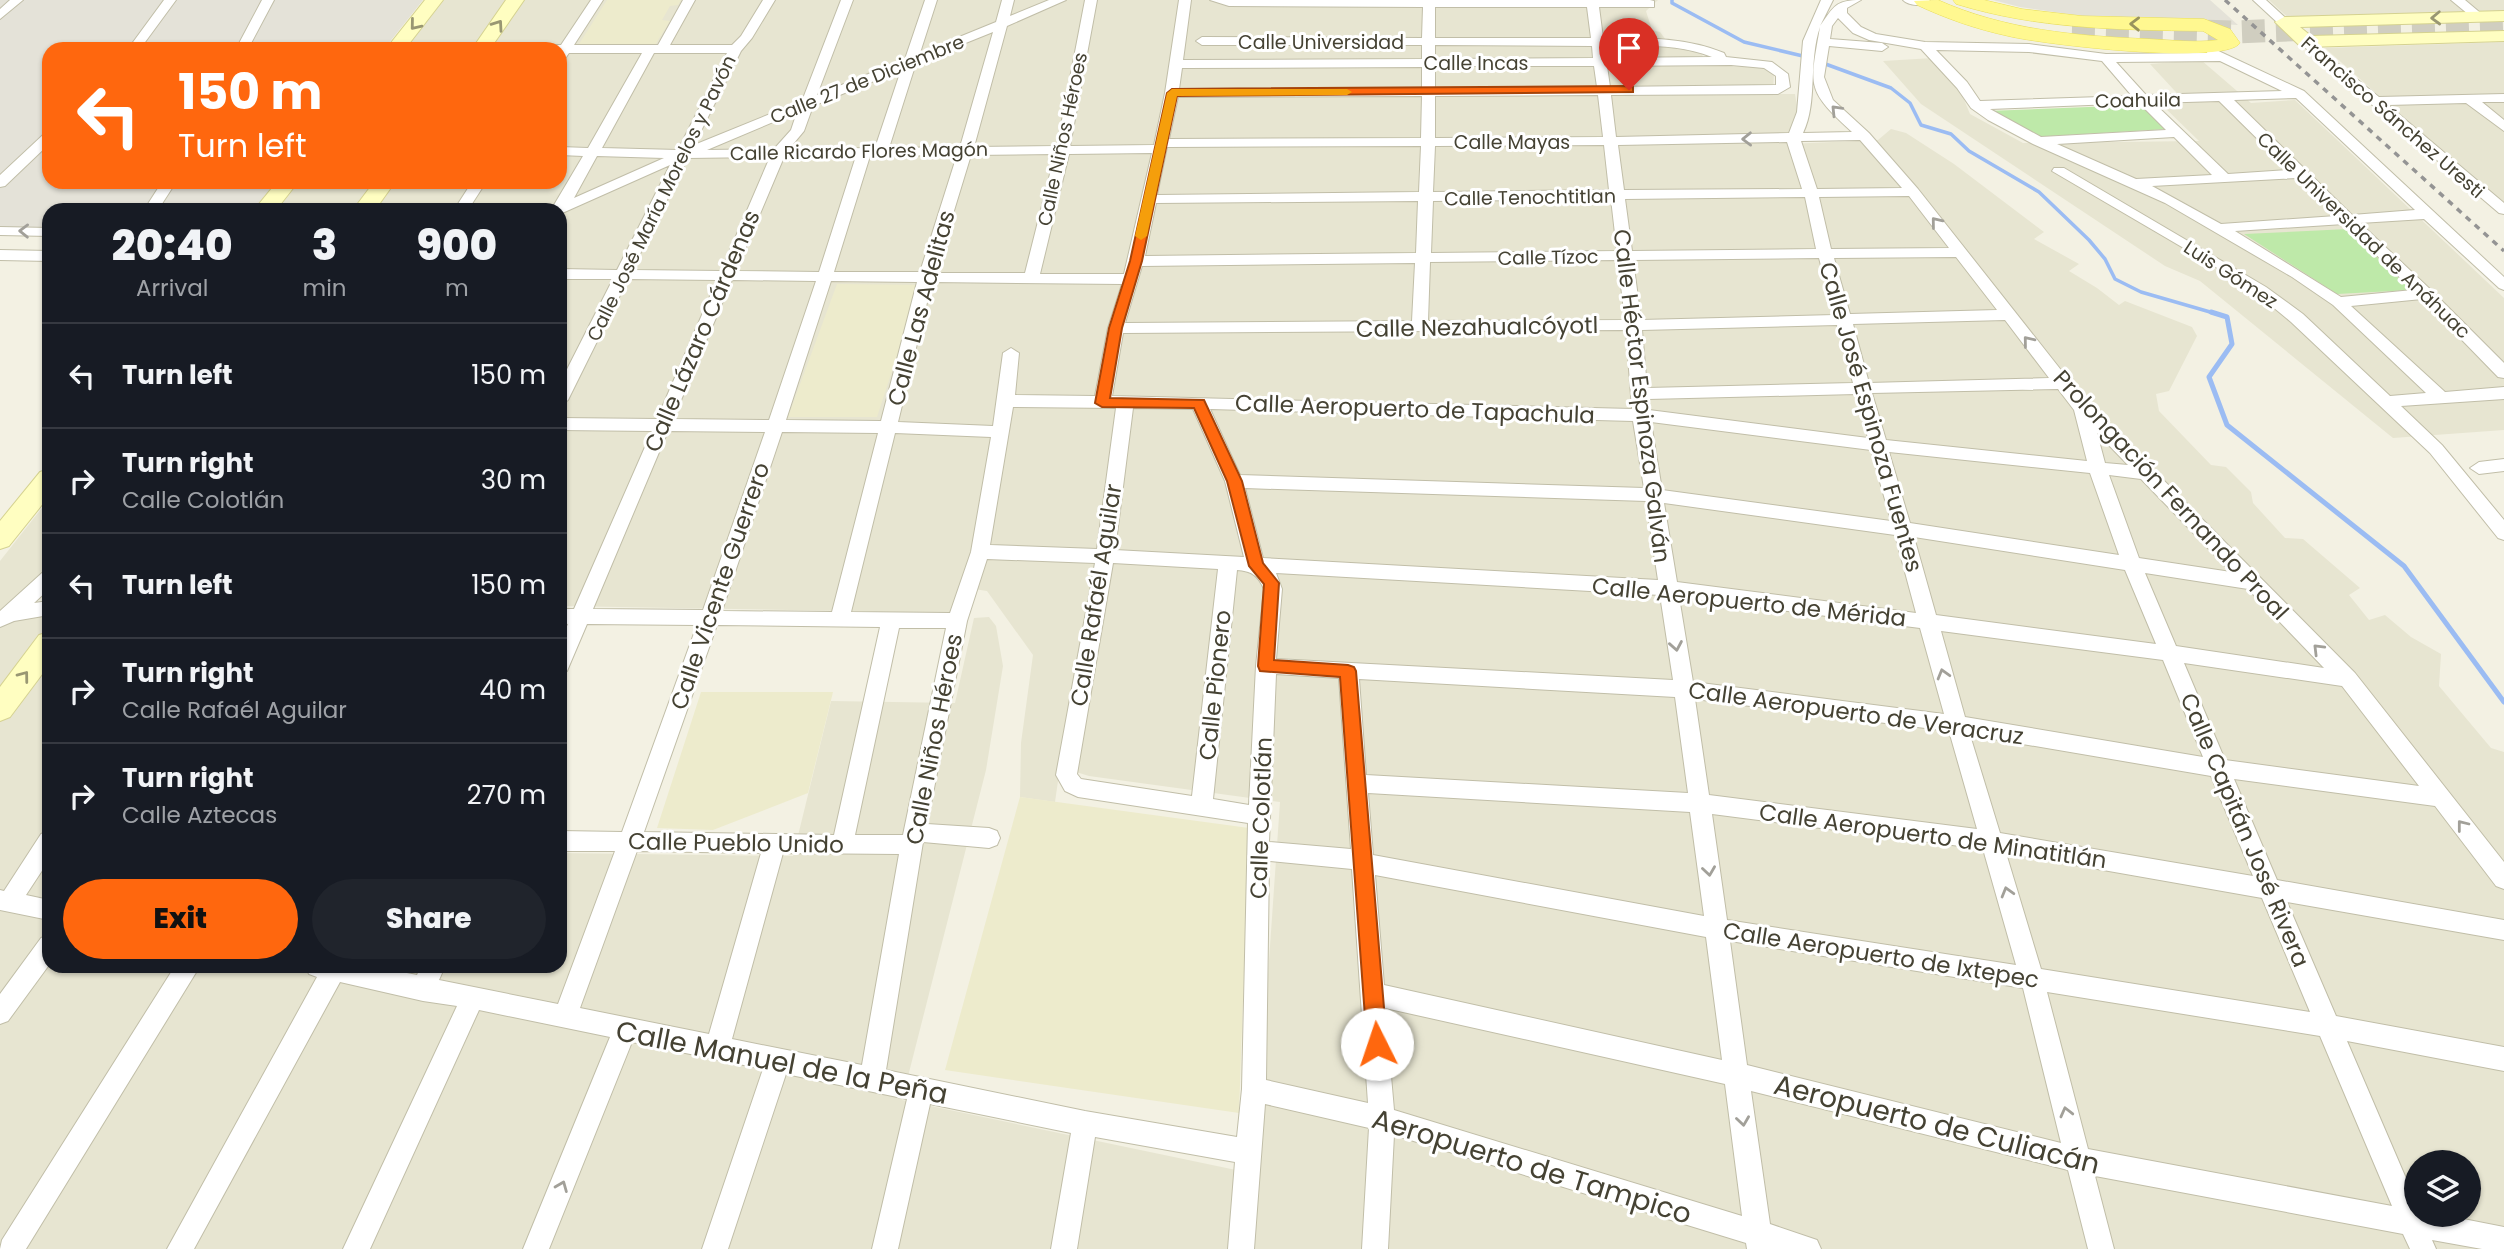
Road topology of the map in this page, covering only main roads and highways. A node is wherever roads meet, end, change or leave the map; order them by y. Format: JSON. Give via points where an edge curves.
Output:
{"nodes":[{"id":1,"x":1924,"y":0,"type":"edge"},
{"id":2,"x":1963,"y":0,"type":"edge"},
{"id":3,"x":2075,"y":32,"type":"tunnel mouth"}],
"edges":[{"from":1,"to":2,"type":"main road","one_way":true,"via":[[1961,18],[2048,38],[2203,47],[2230,43],[2227,36],[2204,25],[2071,22]]},
{"from":1,"to":3,"type":"main road","via":[[2002,24]]}]}
